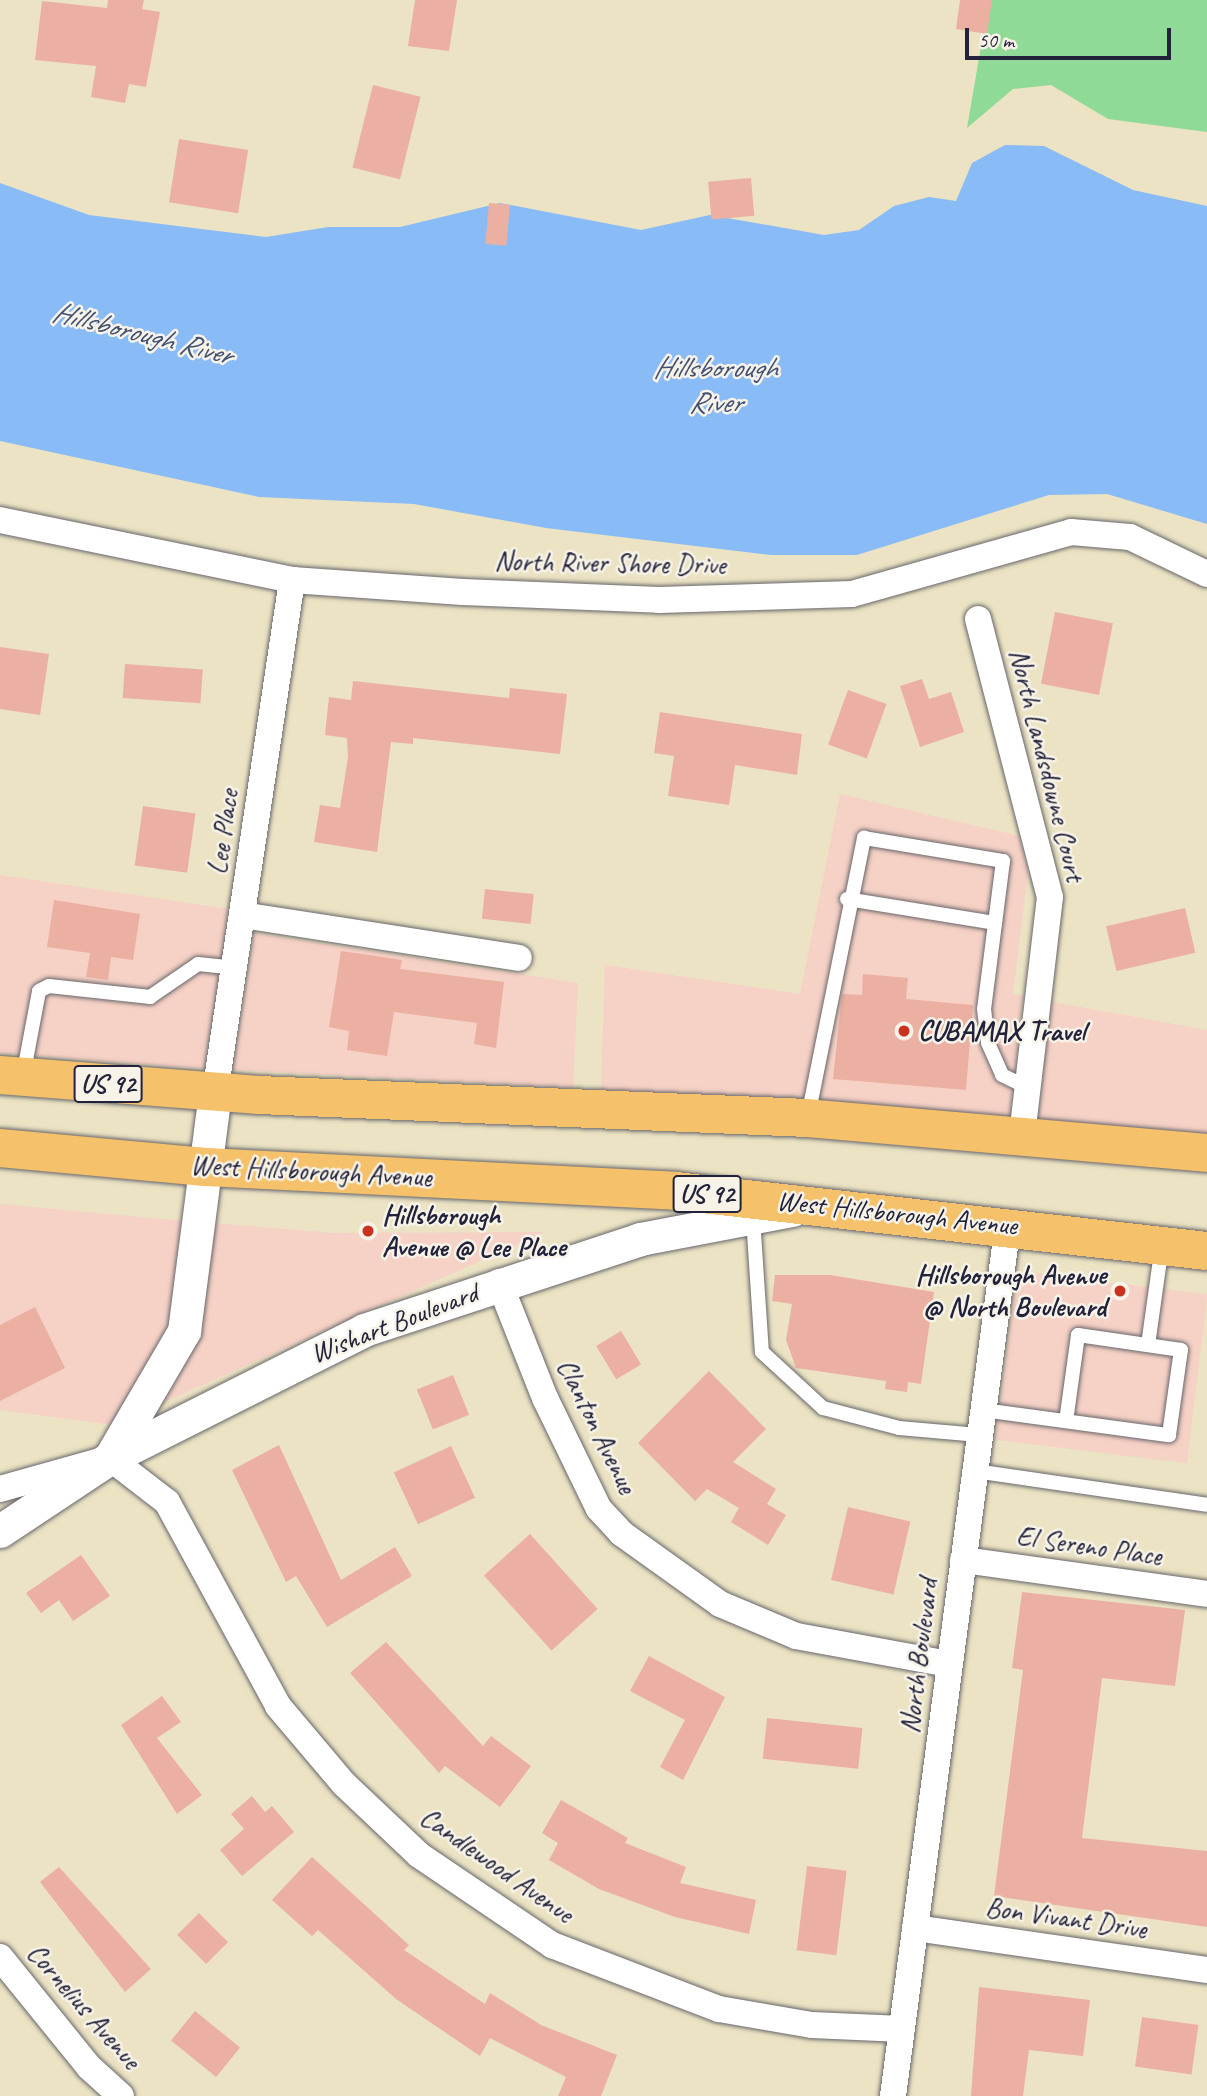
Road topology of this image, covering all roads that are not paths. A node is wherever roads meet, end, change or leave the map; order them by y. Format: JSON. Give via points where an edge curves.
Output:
{"nodes":[{"id":1,"x":0,"y":520,"type":"edge"},
{"id":2,"x":1207,"y":574,"type":"edge"},
{"id":3,"x":292,"y":580,"type":"junction"},
{"id":4,"x":978,"y":619,"type":"dead end"},
{"id":5,"x":847,"y":899,"type":"junction"},
{"id":6,"x":242,"y":915,"type":"junction"},
{"id":7,"x":995,"y":923,"type":"junction"},
{"id":8,"x":519,"y":958,"type":"dead end"},
{"id":9,"x":234,"y":968,"type":"junction"},
{"id":10,"x":11,"y":1076,"type":"edge"},
{"id":11,"x":1027,"y":1087,"type":"junction"},
{"id":12,"x":215,"y":1093,"type":"junction"},
{"id":13,"x":807,"y":1118,"type":"junction"},
{"id":14,"x":1022,"y":1135,"type":"junction"},
{"id":15,"x":0,"y":1148,"type":"edge"},
{"id":16,"x":1207,"y":1153,"type":"edge"},
{"id":17,"x":205,"y":1167,"type":"junction"},
{"id":18,"x":824,"y":1204,"type":"junction"},
{"id":19,"x":753,"y":1218,"type":"junction"},
{"id":20,"x":1008,"y":1224,"type":"junction"},
{"id":21,"x":1162,"y":1245,"type":"junction"},
{"id":22,"x":1207,"y":1251,"type":"edge"},
{"id":23,"x":499,"y":1282,"type":"junction"},
{"id":24,"x":1148,"y":1345,"type":"junction"},
{"id":25,"x":1066,"y":1421,"type":"junction"},
{"id":26,"x":981,"y":1422,"type":"junction"},
{"id":27,"x":110,"y":1458,"type":"junction"},
{"id":28,"x":975,"y":1471,"type":"junction"},
{"id":29,"x":0,"y":1489,"type":"edge"},
{"id":30,"x":1207,"y":1505,"type":"edge"},
{"id":31,"x":0,"y":1531,"type":"edge"},
{"id":32,"x":963,"y":1560,"type":"junction"},
{"id":33,"x":1207,"y":1594,"type":"edge"},
{"id":34,"x":949,"y":1664,"type":"junction"},
{"id":35,"x":915,"y":1928,"type":"junction"},
{"id":36,"x":0,"y":1956,"type":"edge"},
{"id":37,"x":1207,"y":1970,"type":"edge"},
{"id":38,"x":902,"y":2029,"type":"junction"},
{"id":39,"x":121,"y":2096,"type":"edge"},
{"id":40,"x":893,"y":2096,"type":"edge"}],
"edges":[{"from":1,"to":3,"type":"street","name":"North River Shore Drive"},
{"from":2,"to":3,"type":"street","name":"North River Shore Drive","via":[[1130,537],[1071,532],[852,594],[659,600]]},
{"from":3,"to":6,"type":"street","name":"Lee Place"},
{"from":4,"to":11,"type":"street","name":"North Landsdowne Court","via":[[1050,897]]},
{"from":5,"to":7,"type":"lane"},
{"from":5,"to":7,"type":"lane","via":[[864,838],[1003,861]]},
{"from":5,"to":13,"type":"lane"},
{"from":6,"to":8,"type":"street"},
{"from":6,"to":9,"type":"street","name":"Lee Place"},
{"from":7,"to":11,"type":"lane","via":[[984,1009],[988,1043],[1002,1075]]},
{"from":9,"to":10,"type":"lane","via":[[198,964],[150,997],[49,986],[39,991]]},
{"from":9,"to":12,"type":"street","name":"Lee Place"},
{"from":10,"to":12,"type":"main road","number":"US 92"},
{"from":11,"to":14,"type":"street","name":"North Landsdowne Court"},
{"from":12,"to":13,"type":"main road","number":"US 92"},
{"from":12,"to":17,"type":"street"},
{"from":13,"to":14,"type":"main road","number":"US 92"},
{"from":14,"to":16,"type":"main road","number":"US 92"},
{"from":15,"to":17,"type":"main road","name":"West Hillsborough Avenue","number":"US 92"},
{"from":17,"to":18,"type":"main road","name":"West Hillsborough Avenue","number":"US 92"},
{"from":17,"to":27,"type":"street","via":[[184,1331]]},
{"from":18,"to":19,"type":"street","name":"Wishart Boulevard"},
{"from":18,"to":20,"type":"main road","name":"West Hillsborough Avenue","number":"US 92"},
{"from":19,"to":23,"type":"street","name":"Wishart Boulevard","via":[[640,1239]]},
{"from":19,"to":26,"type":"lane","via":[[762,1352],[823,1408],[899,1428]]},
{"from":20,"to":21,"type":"main road","name":"West Hillsborough Avenue","number":"US 92"},
{"from":20,"to":26,"type":"street","name":"North Boulevard"},
{"from":21,"to":22,"type":"main road","name":"West Hillsborough Avenue","number":"US 92"},
{"from":21,"to":24,"type":"lane"},
{"from":23,"to":27,"type":"street","name":"Wishart Boulevard","via":[[364,1330]]},
{"from":23,"to":34,"type":"street","name":"Clanton Avenue","via":[[551,1410],[599,1509],[621,1533],[720,1604],[796,1636]]},
{"from":24,"to":25,"type":"lane","via":[[1078,1335]]},
{"from":24,"to":25,"type":"lane","via":[[1181,1350],[1170,1435]]},
{"from":25,"to":26,"type":"lane"},
{"from":26,"to":28,"type":"street","name":"North Boulevard"},
{"from":27,"to":29,"type":"street"},
{"from":27,"to":31,"type":"street","name":"Wishart Boulevard"},
{"from":27,"to":38,"type":"street","name":"Candlewood Avenue","via":[[167,1503],[278,1706],[344,1784],[419,1855],[552,1945],[635,1980],[719,2009],[812,2025]]},
{"from":28,"to":30,"type":"lane"},
{"from":28,"to":32,"type":"street","name":"North Boulevard"},
{"from":32,"to":33,"type":"street","name":"El Sereno Place"},
{"from":32,"to":34,"type":"street","name":"North Boulevard"},
{"from":34,"to":35,"type":"street","name":"North Boulevard"},
{"from":35,"to":37,"type":"street","name":"Bon Vivant Drive"},
{"from":35,"to":38,"type":"street","name":"North Boulevard"},
{"from":36,"to":39,"type":"street","name":"Cornelius Avenue","via":[[89,2067]]},
{"from":38,"to":40,"type":"street","name":"North Boulevard"}]}
